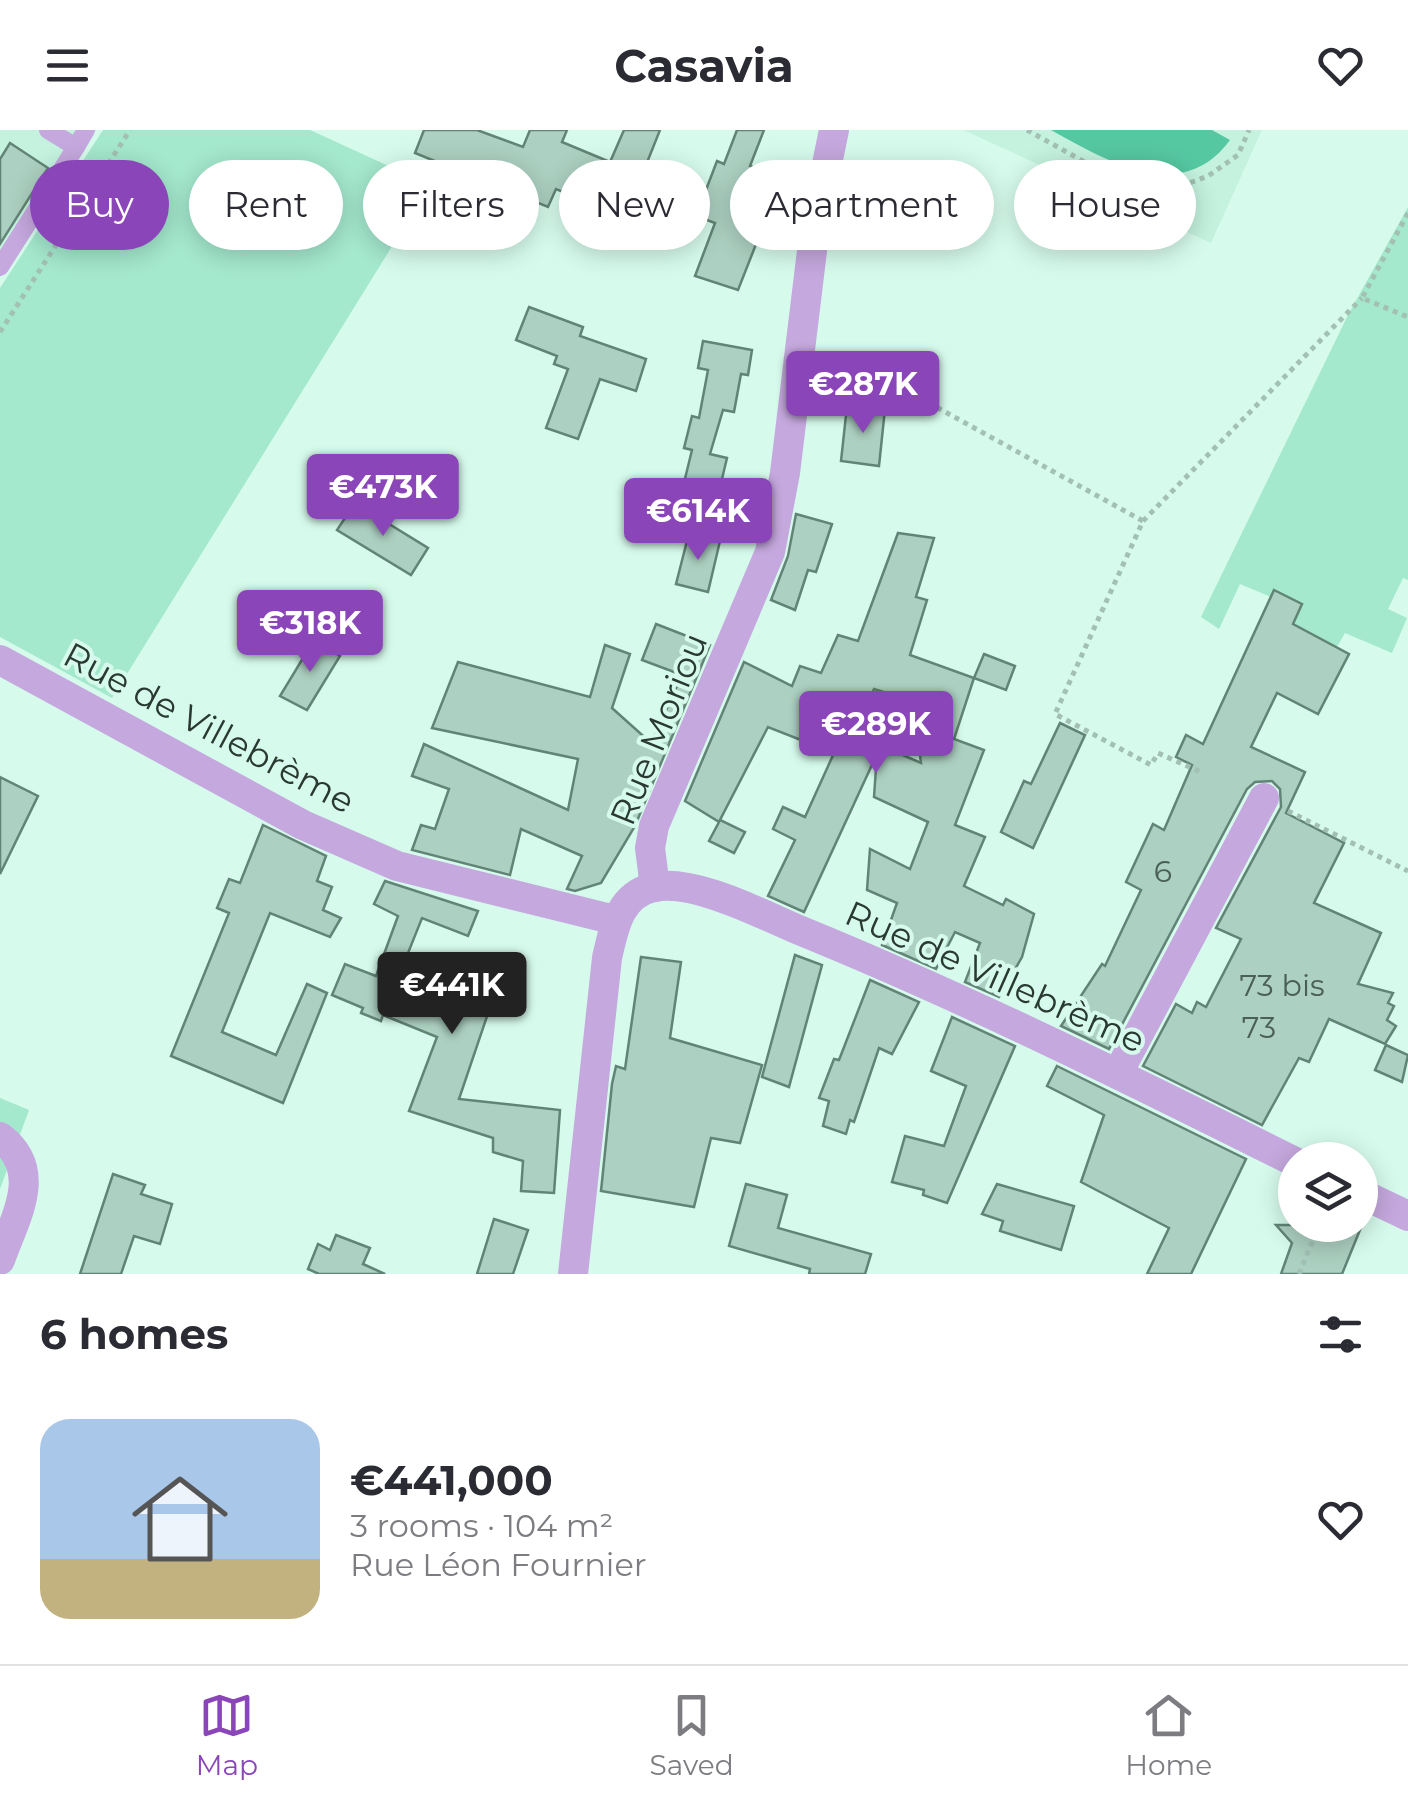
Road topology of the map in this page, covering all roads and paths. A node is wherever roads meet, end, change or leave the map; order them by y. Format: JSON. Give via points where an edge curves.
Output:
{"nodes":[{"id":1,"x":48,"y":130,"type":"edge"},
{"id":2,"x":86,"y":130,"type":"edge"},
{"id":3,"x":130,"y":130,"type":"edge"},
{"id":4,"x":834,"y":130,"type":"edge"},
{"id":5,"x":1027,"y":130,"type":"edge"},
{"id":6,"x":1249,"y":130,"type":"edge"},
{"id":7,"x":76,"y":147,"type":"junction"},
{"id":8,"x":1408,"y":213,"type":"edge"},
{"id":9,"x":0,"y":267,"type":"edge"},
{"id":10,"x":1362,"y":298,"type":"junction"},
{"id":11,"x":1408,"y":317,"type":"edge"},
{"id":12,"x":0,"y":332,"type":"edge"},
{"id":13,"x":798,"y":360,"type":"junction"},
{"id":14,"x":1142,"y":520,"type":"junction"},
{"id":15,"x":0,"y":660,"type":"edge"},
{"id":16,"x":1202,"y":774,"type":"dead end"},
{"id":17,"x":1264,"y":798,"type":"joint"},
{"id":18,"x":1408,"y":871,"type":"edge"},
{"id":19,"x":655,"y":887,"type":"junction"},
{"id":20,"x":616,"y":920,"type":"junction"},
{"id":21,"x":1118,"y":1072,"type":"junction"},
{"id":22,"x":0,"y":1137,"type":"edge"},
{"id":23,"x":1278,"y":1153,"type":"edge"},
{"id":24,"x":1378,"y":1202,"type":"edge"},
{"id":25,"x":1408,"y":1216,"type":"edge"},
{"id":26,"x":1313,"y":1242,"type":"edge"},
{"id":27,"x":0,"y":1260,"type":"edge"},
{"id":28,"x":573,"y":1274,"type":"edge"},
{"id":29,"x":1300,"y":1274,"type":"edge"}],
"edges":[{"from":1,"to":7,"type":"lane"},
{"from":2,"to":7,"type":"lane"},
{"from":3,"to":12,"type":"path"},
{"from":4,"to":13,"type":"street","name":"Rue Moriou"},
{"from":5,"to":6,"type":"path","via":[[1119,180],[1162,193],[1208,176],[1238,155]]},
{"from":7,"to":9,"type":"lane"},
{"from":8,"to":10,"type":"path"},
{"from":10,"to":11,"type":"path"},
{"from":10,"to":14,"type":"path"},
{"from":13,"to":14,"type":"path","via":[[900,387]]},
{"from":13,"to":19,"type":"street","name":"Rue Moriou","via":[[770,552],[654,826]]},
{"from":14,"to":16,"type":"path","via":[[1055,714],[1151,765],[1158,753]]},
{"from":15,"to":20,"type":"street","name":"Rue de Villebrème","via":[[302,824],[396,866]]},
{"from":17,"to":18,"type":"path"},
{"from":17,"to":21,"type":"street"},
{"from":19,"to":20,"type":"street","via":[[638,892]]},
{"from":19,"to":21,"type":"street","name":"Rue de Villebrème","via":[[722,898]]},
{"from":20,"to":28,"type":"street"},
{"from":21,"to":23,"type":"street","name":"Rue de Villebrème"},
{"from":22,"to":27,"type":"street","via":[[15,1148],[27,1183]]},
{"from":24,"to":25,"type":"street"},
{"from":26,"to":29,"type":"path"}]}
